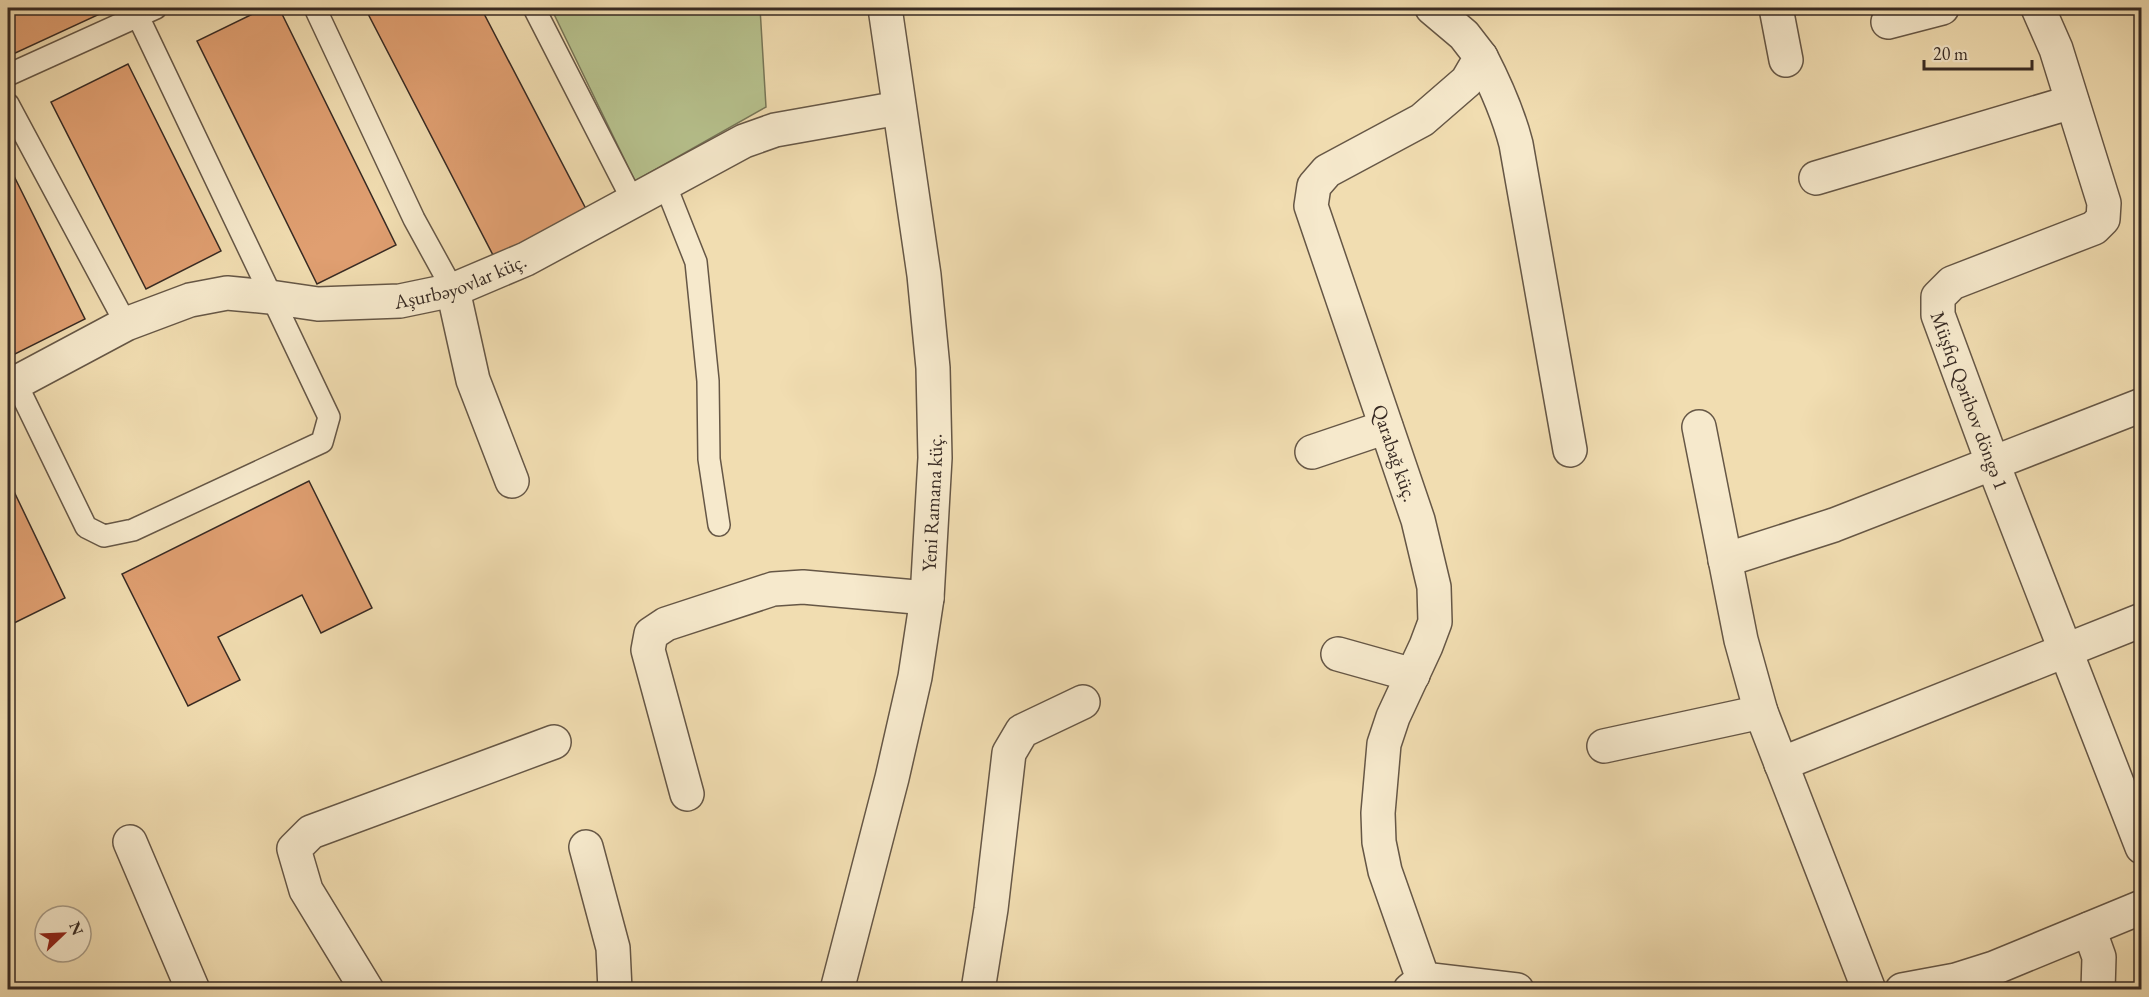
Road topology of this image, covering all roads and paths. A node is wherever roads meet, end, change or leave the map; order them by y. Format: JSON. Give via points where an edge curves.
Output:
{"nodes":[{"id":1,"x":315,"y":8,"type":"edge"},
{"id":2,"x":534,"y":8,"type":"edge"},
{"id":3,"x":885,"y":8,"type":"edge"},
{"id":4,"x":1776,"y":8,"type":"edge"},
{"id":5,"x":1942,"y":8,"type":"edge"},
{"id":6,"x":2038,"y":8,"type":"edge"},
{"id":7,"x":143,"y":11,"type":"edge"},
{"id":8,"x":1445,"y":11,"type":"edge"},
{"id":9,"x":1888,"y":22,"type":"dead end"},
{"id":10,"x":1481,"y":57,"type":"junction"},
{"id":11,"x":1786,"y":60,"type":"dead end"},
{"id":12,"x":8,"y":75,"type":"edge"},
{"id":13,"x":2072,"y":102,"type":"junction"},
{"id":14,"x":8,"y":104,"type":"edge"},
{"id":15,"x":899,"y":108,"type":"junction"},
{"id":16,"x":1816,"y":178,"type":"dead end"},
{"id":17,"x":665,"y":184,"type":"junction"},
{"id":18,"x":633,"y":201,"type":"junction"},
{"id":19,"x":453,"y":290,"type":"junction"},
{"id":20,"x":270,"y":297,"type":"junction"},
{"id":21,"x":126,"y":324,"type":"junction"},
{"id":22,"x":12,"y":385,"type":"edge"},
{"id":23,"x":2142,"y":405,"type":"edge"},
{"id":24,"x":1386,"y":427,"type":"junction"},
{"id":25,"x":1699,"y":428,"type":"dead end"},
{"id":26,"x":1570,"y":450,"type":"dead end"},
{"id":27,"x":1311,"y":452,"type":"dead end"},
{"id":28,"x":1993,"y":464,"type":"junction"},
{"id":29,"x":512,"y":481,"type":"dead end"},
{"id":30,"x":719,"y":525,"type":"dead end"},
{"id":31,"x":1725,"y":560,"type":"junction"},
{"id":32,"x":927,"y":598,"type":"junction"},
{"id":33,"x":2142,"y":620,"type":"edge"},
{"id":34,"x":2065,"y":651,"type":"junction"},
{"id":35,"x":1338,"y":654,"type":"dead end"},
{"id":36,"x":1413,"y":675,"type":"junction"},
{"id":37,"x":1083,"y":702,"type":"dead end"},
{"id":38,"x":1761,"y":712,"type":"junction"},
{"id":39,"x":554,"y":742,"type":"dead end"},
{"id":40,"x":1604,"y":747,"type":"dead end"},
{"id":41,"x":1780,"y":764,"type":"junction"},
{"id":42,"x":687,"y":794,"type":"dead end"},
{"id":43,"x":130,"y":842,"type":"dead end"},
{"id":44,"x":586,"y":847,"type":"dead end"},
{"id":45,"x":2142,"y":847,"type":"edge"},
{"id":46,"x":2142,"y":907,"type":"edge"},
{"id":47,"x":2089,"y":929,"type":"junction"},
{"id":48,"x":1416,"y":984,"type":"edge"},
{"id":49,"x":194,"y":990,"type":"edge"},
{"id":50,"x":367,"y":990,"type":"edge"},
{"id":51,"x":615,"y":990,"type":"edge"},
{"id":52,"x":837,"y":990,"type":"edge"},
{"id":53,"x":978,"y":990,"type":"edge"},
{"id":54,"x":1517,"y":990,"type":"edge"},
{"id":55,"x":1869,"y":990,"type":"edge"},
{"id":56,"x":1902,"y":990,"type":"edge"},
{"id":57,"x":2098,"y":990,"type":"edge"}],
"edges":[{"from":1,"to":19,"type":"lane","via":[[414,219]]},
{"from":2,"to":18,"type":"lane"},
{"from":3,"to":15,"type":"street","name":"Yeni Ramana küç."},
{"from":4,"to":11,"type":"street"},
{"from":5,"to":9,"type":"street"},
{"from":6,"to":13,"type":"street","name":"Müşfiq Qəribov döngə 1"},
{"from":7,"to":12,"type":"lane"},
{"from":7,"to":20,"type":"lane"},
{"from":8,"to":10,"type":"street"},
{"from":10,"to":24,"type":"street","name":"Qarabağ küç.","via":[[1467,81],[1422,120],[1328,171],[1314,186],[1311,206]]},
{"from":10,"to":26,"type":"street","via":[[1505,108],[1516,144]]},
{"from":13,"to":16,"type":"street"},
{"from":13,"to":28,"type":"street","name":"Müşfiq Qəribov döngə 1","via":[[2104,203],[2103,219],[2094,228],[1952,283],[1938,297],[1938,315]]},
{"from":14,"to":21,"type":"lane"},
{"from":15,"to":17,"type":"street","name":"Aşurbəyovlar küç.","via":[[775,130],[744,141]]},
{"from":15,"to":32,"type":"street","name":"Yeni Ramana küç.","via":[[924,275],[933,368],[935,458]]},
{"from":17,"to":18,"type":"street","name":"Aşurbəyovlar küç."},
{"from":17,"to":30,"type":"lane","via":[[696,262],[708,381],[709,459]]},
{"from":18,"to":19,"type":"street","name":"Aşurbəyovlar küç.","via":[[526,259]]},
{"from":19,"to":20,"type":"street","name":"Aşurbəyovlar küç.","via":[[400,301],[329,304]]},
{"from":19,"to":29,"type":"street","via":[[473,380]]},
{"from":20,"to":21,"type":"street","name":"Aşurbəyovlar küç.","via":[[227,293],[190,300]]},
{"from":20,"to":22,"type":"lane","via":[[329,417],[322,442],[133,530],[104,536],[86,527]]},
{"from":21,"to":22,"type":"street","name":"Aşurbəyovlar küç."},
{"from":23,"to":28,"type":"street"},
{"from":24,"to":27,"type":"street"},
{"from":24,"to":36,"type":"street","name":"Qarabağ küç.","via":[[1418,520],[1434,587],[1436,622]]},
{"from":25,"to":31,"type":"street"},
{"from":28,"to":31,"type":"street","via":[[1834,525]]},
{"from":28,"to":34,"type":"street","name":"Müşfiq Qəribov döngə 1"},
{"from":31,"to":38,"type":"street"},
{"from":32,"to":42,"type":"street","via":[[803,587],[773,589],[666,624],[651,634],[648,650]]},
{"from":32,"to":52,"type":"street","name":"Yeni Ramana küç.","via":[[915,677],[892,778]]},
{"from":33,"to":34,"type":"street"},
{"from":34,"to":41,"type":"street"},
{"from":34,"to":45,"type":"street","name":"Müşfiq Qəribov döngə 1"},
{"from":35,"to":36,"type":"street"},
{"from":36,"to":48,"type":"street","name":"Qarabağ küç.","via":[[1384,744],[1378,813],[1384,871]]},
{"from":37,"to":53,"type":"street","via":[[1023,731],[1009,753]]},
{"from":38,"to":40,"type":"street"},
{"from":38,"to":41,"type":"street"},
{"from":39,"to":50,"type":"street","via":[[311,832],[294,849],[306,890]]},
{"from":41,"to":55,"type":"street"},
{"from":43,"to":49,"type":"street"},
{"from":44,"to":51,"type":"street","via":[[613,948]]},
{"from":46,"to":47,"type":"street"},
{"from":47,"to":56,"type":"street","via":[[1994,968]]},
{"from":47,"to":57,"type":"street","via":[[2100,957]]},
{"from":48,"to":54,"type":"street"}]}
